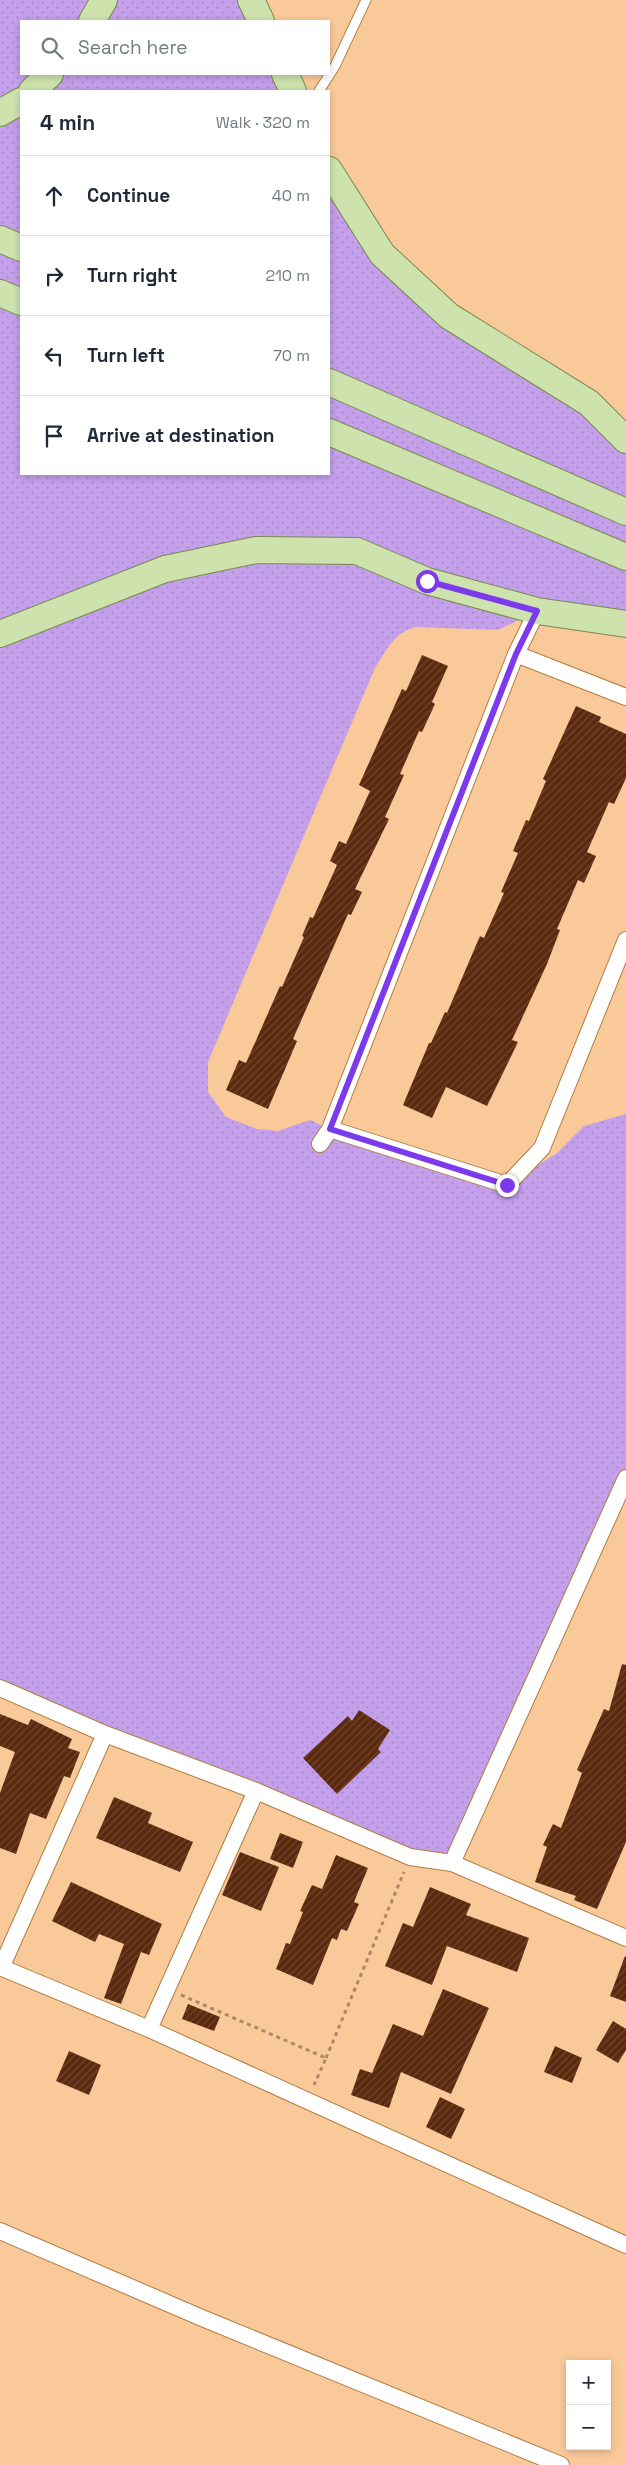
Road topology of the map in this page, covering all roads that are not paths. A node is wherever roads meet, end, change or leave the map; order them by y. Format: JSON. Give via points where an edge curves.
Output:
{"nodes":[{"id":1,"x":104,"y":0,"type":"edge"},
{"id":2,"x":251,"y":0,"type":"edge"},
{"id":3,"x":366,"y":0,"type":"edge"},
{"id":4,"x":93,"y":20,"type":"edge"},
{"id":5,"x":261,"y":20,"type":"edge"},
{"id":6,"x":330,"y":74,"type":"edge"},
{"id":7,"x":49,"y":75,"type":"edge"},
{"id":8,"x":285,"y":75,"type":"edge"},
{"id":9,"x":329,"y":75,"type":"edge"},
{"id":10,"x":33,"y":90,"type":"edge"},
{"id":11,"x":293,"y":90,"type":"edge"},
{"id":12,"x":320,"y":90,"type":"edge"},
{"id":13,"x":20,"y":102,"type":"edge"},
{"id":14,"x":0,"y":113,"type":"edge"},
{"id":15,"x":330,"y":172,"type":"edge"},
{"id":16,"x":0,"y":239,"type":"edge"},
{"id":17,"x":20,"y":248,"type":"edge"},
{"id":18,"x":0,"y":293,"type":"edge"},
{"id":19,"x":20,"y":302,"type":"edge"},
{"id":20,"x":330,"y":382,"type":"edge"},
{"id":21,"x":330,"y":432,"type":"edge"},
{"id":22,"x":626,"y":440,"type":"edge"},
{"id":23,"x":626,"y":512,"type":"edge"},
{"id":24,"x":626,"y":558,"type":"edge"},
{"id":25,"x":537,"y":611,"type":"junction"},
{"id":26,"x":626,"y":624,"type":"edge"},
{"id":27,"x":0,"y":634,"type":"edge"},
{"id":28,"x":516,"y":654,"type":"junction"},
{"id":29,"x":626,"y":697,"type":"edge"},
{"id":30,"x":626,"y":940,"type":"edge"},
{"id":31,"x":330,"y":1129,"type":"junction"},
{"id":32,"x":320,"y":1144,"type":"dead end"},
{"id":33,"x":626,"y":1478,"type":"edge"},
{"id":34,"x":0,"y":1688,"type":"edge"},
{"id":35,"x":105,"y":1734,"type":"junction"},
{"id":36,"x":256,"y":1791,"type":"junction"},
{"id":37,"x":452,"y":1862,"type":"junction"},
{"id":38,"x":626,"y":1938,"type":"edge"},
{"id":39,"x":0,"y":1968,"type":"edge"},
{"id":40,"x":149,"y":2029,"type":"junction"},
{"id":41,"x":0,"y":2231,"type":"edge"},
{"id":42,"x":626,"y":2245,"type":"edge"},
{"id":43,"x":561,"y":2465,"type":"edge"}],
"edges":[{"from":1,"to":4,"type":"main road"},
{"from":2,"to":5,"type":"main road"},
{"from":3,"to":6,"type":"lane"},
{"from":7,"to":10,"type":"main road"},
{"from":8,"to":11,"type":"main road"},
{"from":9,"to":12,"type":"lane"},
{"from":13,"to":14,"type":"main road"},
{"from":15,"to":22,"type":"main road","via":[[382,254],[449,316],[589,403]]},
{"from":16,"to":17,"type":"main road"},
{"from":18,"to":19,"type":"main road"},
{"from":20,"to":23,"type":"main road"},
{"from":21,"to":24,"type":"main road"},
{"from":25,"to":26,"type":"main road"},
{"from":25,"to":27,"type":"main road","via":[[427,581],[357,551],[256,550],[165,569]]},
{"from":25,"to":28,"type":"street"},
{"from":28,"to":29,"type":"street"},
{"from":28,"to":31,"type":"street"},
{"from":30,"to":31,"type":"street","via":[[542,1148],[507,1185]]},
{"from":31,"to":32,"type":"street"},
{"from":33,"to":37,"type":"street"},
{"from":34,"to":35,"type":"street"},
{"from":35,"to":36,"type":"street"},
{"from":35,"to":39,"type":"street"},
{"from":36,"to":37,"type":"street","via":[[410,1857]]},
{"from":36,"to":40,"type":"street"},
{"from":37,"to":38,"type":"street"},
{"from":39,"to":40,"type":"street"},
{"from":40,"to":42,"type":"street"},
{"from":41,"to":43,"type":"street","via":[[202,2318]]}]}
